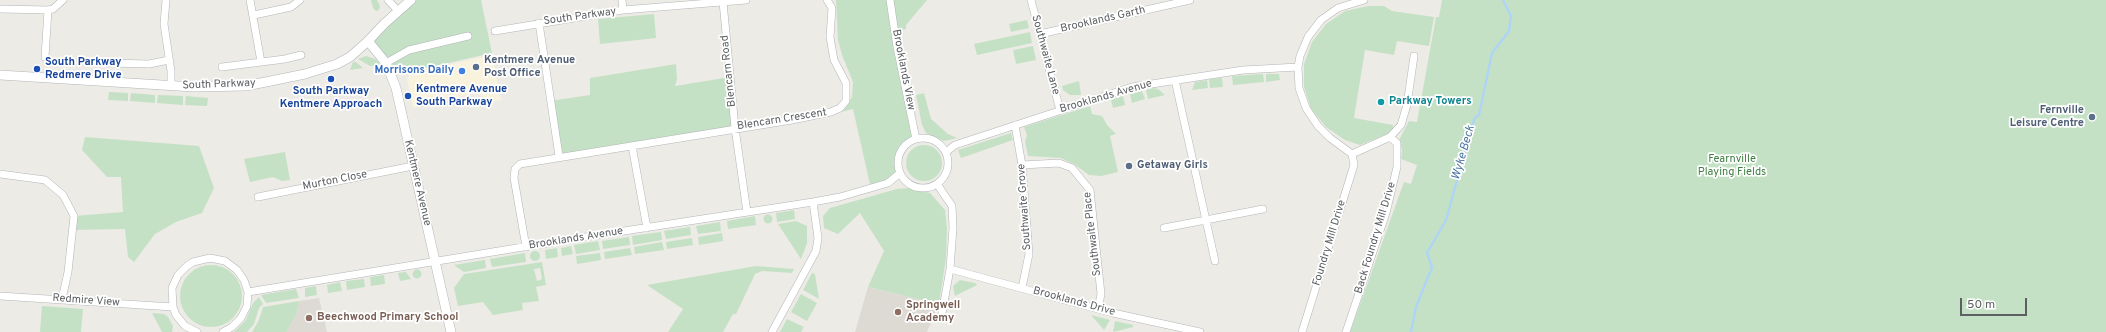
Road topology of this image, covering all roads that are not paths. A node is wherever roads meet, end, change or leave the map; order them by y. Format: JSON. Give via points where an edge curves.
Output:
{"nodes":[{"id":1,"x":63,"y":0,"type":"edge"},
{"id":2,"x":166,"y":0,"type":"edge"},
{"id":3,"x":250,"y":0,"type":"edge"},
{"id":4,"x":300,"y":0,"type":"edge"},
{"id":5,"x":388,"y":0,"type":"edge"},
{"id":6,"x":411,"y":0,"type":"edge"},
{"id":7,"x":622,"y":0,"type":"edge"},
{"id":8,"x":746,"y":0,"type":"edge"},
{"id":9,"x":827,"y":0,"type":"edge"},
{"id":10,"x":890,"y":0,"type":"edge"},
{"id":11,"x":1030,"y":0,"type":"edge"},
{"id":12,"x":1190,"y":0,"type":"edge"},
{"id":13,"x":1364,"y":0,"type":"edge"},
{"id":14,"x":723,"y":2,"type":"junction"},
{"id":15,"x":0,"y":8,"type":"edge"},
{"id":16,"x":48,"y":10,"type":"junction"},
{"id":17,"x":623,"y":10,"type":"junction"},
{"id":18,"x":398,"y":11,"type":"junction"},
{"id":19,"x":254,"y":16,"type":"junction"},
{"id":20,"x":539,"y":23,"type":"junction"},
{"id":21,"x":495,"y":31,"type":"dead end"},
{"id":22,"x":1040,"y":34,"type":"junction"},
{"id":23,"x":468,"y":36,"type":"dead end"},
{"id":24,"x":368,"y":41,"type":"junction"},
{"id":25,"x":301,"y":55,"type":"dead end"},
{"id":26,"x":1414,"y":56,"type":"dead end"},
{"id":27,"x":45,"y":58,"type":"dead end"},
{"id":28,"x":169,"y":60,"type":"junction"},
{"id":29,"x":261,"y":62,"type":"junction"},
{"id":30,"x":108,"y":63,"type":"dead end"},
{"id":31,"x":386,"y":63,"type":"junction"},
{"id":32,"x":222,"y":67,"type":"dead end"},
{"id":33,"x":1298,"y":67,"type":"junction"},
{"id":34,"x":0,"y":74,"type":"edge"},
{"id":35,"x":1174,"y":80,"type":"junction"},
{"id":36,"x":171,"y":86,"type":"junction"},
{"id":37,"x":1060,"y":110,"type":"junction"},
{"id":38,"x":1014,"y":125,"type":"junction"},
{"id":39,"x":735,"y":128,"type":"junction"},
{"id":40,"x":1390,"y":137,"type":"junction"},
{"id":41,"x":916,"y":139,"type":"junction"},
{"id":42,"x":632,"y":146,"type":"junction"},
{"id":43,"x":946,"y":152,"type":"junction"},
{"id":44,"x":1352,"y":154,"type":"junction"},
{"id":45,"x":558,"y":156,"type":"junction"},
{"id":46,"x":1022,"y":165,"type":"junction"},
{"id":47,"x":413,"y":166,"type":"junction"},
{"id":48,"x":900,"y":173,"type":"junction"},
{"id":49,"x":0,"y":174,"type":"edge"},
{"id":50,"x":937,"y":184,"type":"junction"},
{"id":51,"x":258,"y":197,"type":"dead end"},
{"id":52,"x":813,"y":202,"type":"junction"},
{"id":53,"x":1263,"y":208,"type":"dead end"},
{"id":54,"x":747,"y":212,"type":"junction"},
{"id":55,"x":1206,"y":219,"type":"junction"},
{"id":56,"x":647,"y":228,"type":"junction"},
{"id":57,"x":1164,"y":228,"type":"dead end"},
{"id":58,"x":526,"y":247,"type":"junction"},
{"id":59,"x":435,"y":262,"type":"junction"},
{"id":60,"x":1215,"y":262,"type":"dead end"},
{"id":61,"x":950,"y":269,"type":"junction"},
{"id":62,"x":1022,"y":288,"type":"junction"},
{"id":63,"x":248,"y":292,"type":"junction"},
{"id":64,"x":0,"y":296,"type":"edge"},
{"id":65,"x":62,"y":299,"type":"junction"},
{"id":66,"x":173,"y":307,"type":"junction"},
{"id":67,"x":1098,"y":309,"type":"junction"},
{"id":68,"x":941,"y":319,"type":"dead end"},
{"id":69,"x":184,"y":326,"type":"junction"},
{"id":70,"x":180,"y":332,"type":"edge"},
{"id":71,"x":197,"y":332,"type":"edge"},
{"id":72,"x":223,"y":332,"type":"edge"},
{"id":73,"x":451,"y":332,"type":"edge"},
{"id":74,"x":772,"y":332,"type":"edge"},
{"id":75,"x":1200,"y":332,"type":"edge"},
{"id":76,"x":1302,"y":332,"type":"edge"},
{"id":77,"x":1346,"y":332,"type":"edge"}],
"edges":[{"from":1,"to":16,"type":"street"},
{"from":2,"to":28,"type":"street","via":[[164,24]]},
{"from":3,"to":19,"type":"street"},
{"from":4,"to":19,"type":"street","via":[[290,7]]},
{"from":5,"to":18,"type":"street"},
{"from":6,"to":18,"type":"street","name":"South Parkway"},
{"from":7,"to":17,"type":"street"},
{"from":8,"to":14,"type":"street","name":"South Parkway"},
{"from":9,"to":39,"type":"street","name":"Blencarn Crescent","via":[[832,8],[830,37],[834,60],[846,83],[846,101],[840,108],[831,112]]},
{"from":10,"to":41,"type":"street","name":"Brooklands View"},
{"from":11,"to":22,"type":"street","name":"Southwaite Lane"},
{"from":12,"to":22,"type":"street","name":"Brooklands Garth"},
{"from":13,"to":33,"type":"street","via":[[1338,8],[1321,20],[1308,36]]},
{"from":14,"to":17,"type":"street","name":"South Parkway"},
{"from":14,"to":39,"type":"street","name":"Blencarn Road"},
{"from":15,"to":16,"type":"street"},
{"from":16,"to":27,"type":"street"},
{"from":17,"to":20,"type":"street","name":"South Parkway"},
{"from":18,"to":24,"type":"street","name":"South Parkway"},
{"from":19,"to":29,"type":"street"},
{"from":20,"to":21,"type":"street","name":"South Parkway"},
{"from":20,"to":45,"type":"street"},
{"from":22,"to":37,"type":"street","name":"Southwaite Lane"},
{"from":23,"to":31,"type":"street","via":[[408,50]]},
{"from":24,"to":31,"type":"street","name":"Kentmere Avenue"},
{"from":24,"to":36,"type":"street","name":"South Parkway","via":[[350,57],[305,74],[246,86]]},
{"from":25,"to":29,"type":"street"},
{"from":26,"to":40,"type":"street","via":[[1407,105],[1401,125]]},
{"from":28,"to":30,"type":"street","via":[[149,64]]},
{"from":28,"to":36,"type":"street"},
{"from":29,"to":32,"type":"street"},
{"from":31,"to":47,"type":"street","name":"Kentmere Avenue","via":[[396,88]]},
{"from":33,"to":35,"type":"street","name":"Brooklands Avenue","via":[[1243,70]]},
{"from":33,"to":44,"type":"street","via":[[1299,88],[1306,108],[1330,138]]},
{"from":34,"to":36,"type":"street","name":"South Parkway"},
{"from":35,"to":37,"type":"street","name":"Brooklands Avenue","via":[[1132,87]]},
{"from":35,"to":55,"type":"street"},
{"from":37,"to":38,"type":"street","name":"Brooklands Avenue"},
{"from":38,"to":43,"type":"street","name":"Brooklands Avenue","via":[[955,145]]},
{"from":38,"to":46,"type":"street","name":"Southwaite Grove"},
{"from":39,"to":42,"type":"street","name":"Blencarn Crescent"},
{"from":39,"to":54,"type":"street","name":"Blencarn Road"},
{"from":40,"to":44,"type":"street"},
{"from":40,"to":77,"type":"street","name":"Back Foundry Mill Drive","via":[[1397,143],[1397,167],[1386,213]]},
{"from":41,"to":43,"type":"street","via":[[930,139],[942,146]]},
{"from":41,"to":48,"type":"street","via":[[900,153]]},
{"from":42,"to":45,"type":"street","name":"Blencarn Crescent"},
{"from":42,"to":56,"type":"street"},
{"from":43,"to":50,"type":"street","via":[[948,166],[943,180]]},
{"from":44,"to":76,"type":"street","name":"Foundry Mill Drive","via":[[1354,165]]},
{"from":45,"to":58,"type":"street","name":"Blencarn Crescent","via":[[520,164],[515,169],[514,178]]},
{"from":46,"to":62,"type":"street","name":"Southwaite Grove","via":[[1029,254]]},
{"from":46,"to":67,"type":"street","name":"Southwaite Place","via":[[1059,164],[1072,168],[1090,190],[1101,294]]},
{"from":47,"to":51,"type":"street","name":"Murton Close"},
{"from":47,"to":59,"type":"street","name":"Kentmere Avenue"},
{"from":48,"to":50,"type":"street","via":[[916,188],[923,189]]},
{"from":48,"to":52,"type":"street","name":"Brooklands Avenue","via":[[888,183]]},
{"from":49,"to":65,"type":"street","via":[[45,180],[63,195],[74,216],[68,272]]},
{"from":50,"to":61,"type":"street","via":[[952,206],[953,239]]},
{"from":52,"to":54,"type":"street","name":"Brooklands Avenue"},
{"from":52,"to":74,"type":"street","via":[[818,238],[816,251]]},
{"from":53,"to":55,"type":"street"},
{"from":54,"to":56,"type":"street","name":"Brooklands Avenue"},
{"from":55,"to":57,"type":"street"},
{"from":55,"to":60,"type":"street"},
{"from":56,"to":58,"type":"street","name":"Brooklands Avenue"},
{"from":58,"to":59,"type":"street","name":"Brooklands Avenue"},
{"from":59,"to":63,"type":"street","name":"Brooklands Avenue"},
{"from":59,"to":73,"type":"street","name":"Kentmere Avenue"},
{"from":61,"to":62,"type":"street","name":"Brooklands Drive"},
{"from":61,"to":68,"type":"street"},
{"from":62,"to":67,"type":"street","name":"Brooklands Drive"},
{"from":63,"to":66,"type":"street","via":[[237,270],[225,262],[210,258],[193,262],[178,275],[172,288]]},
{"from":63,"to":72,"type":"street","via":[[247,306],[241,318]]},
{"from":64,"to":65,"type":"street","name":"Redmire View"},
{"from":65,"to":66,"type":"street","name":"Redmire View"},
{"from":66,"to":69,"type":"street"},
{"from":67,"to":75,"type":"street","name":"Brooklands Drive"},
{"from":69,"to":70,"type":"street"},
{"from":69,"to":71,"type":"street"}]}
